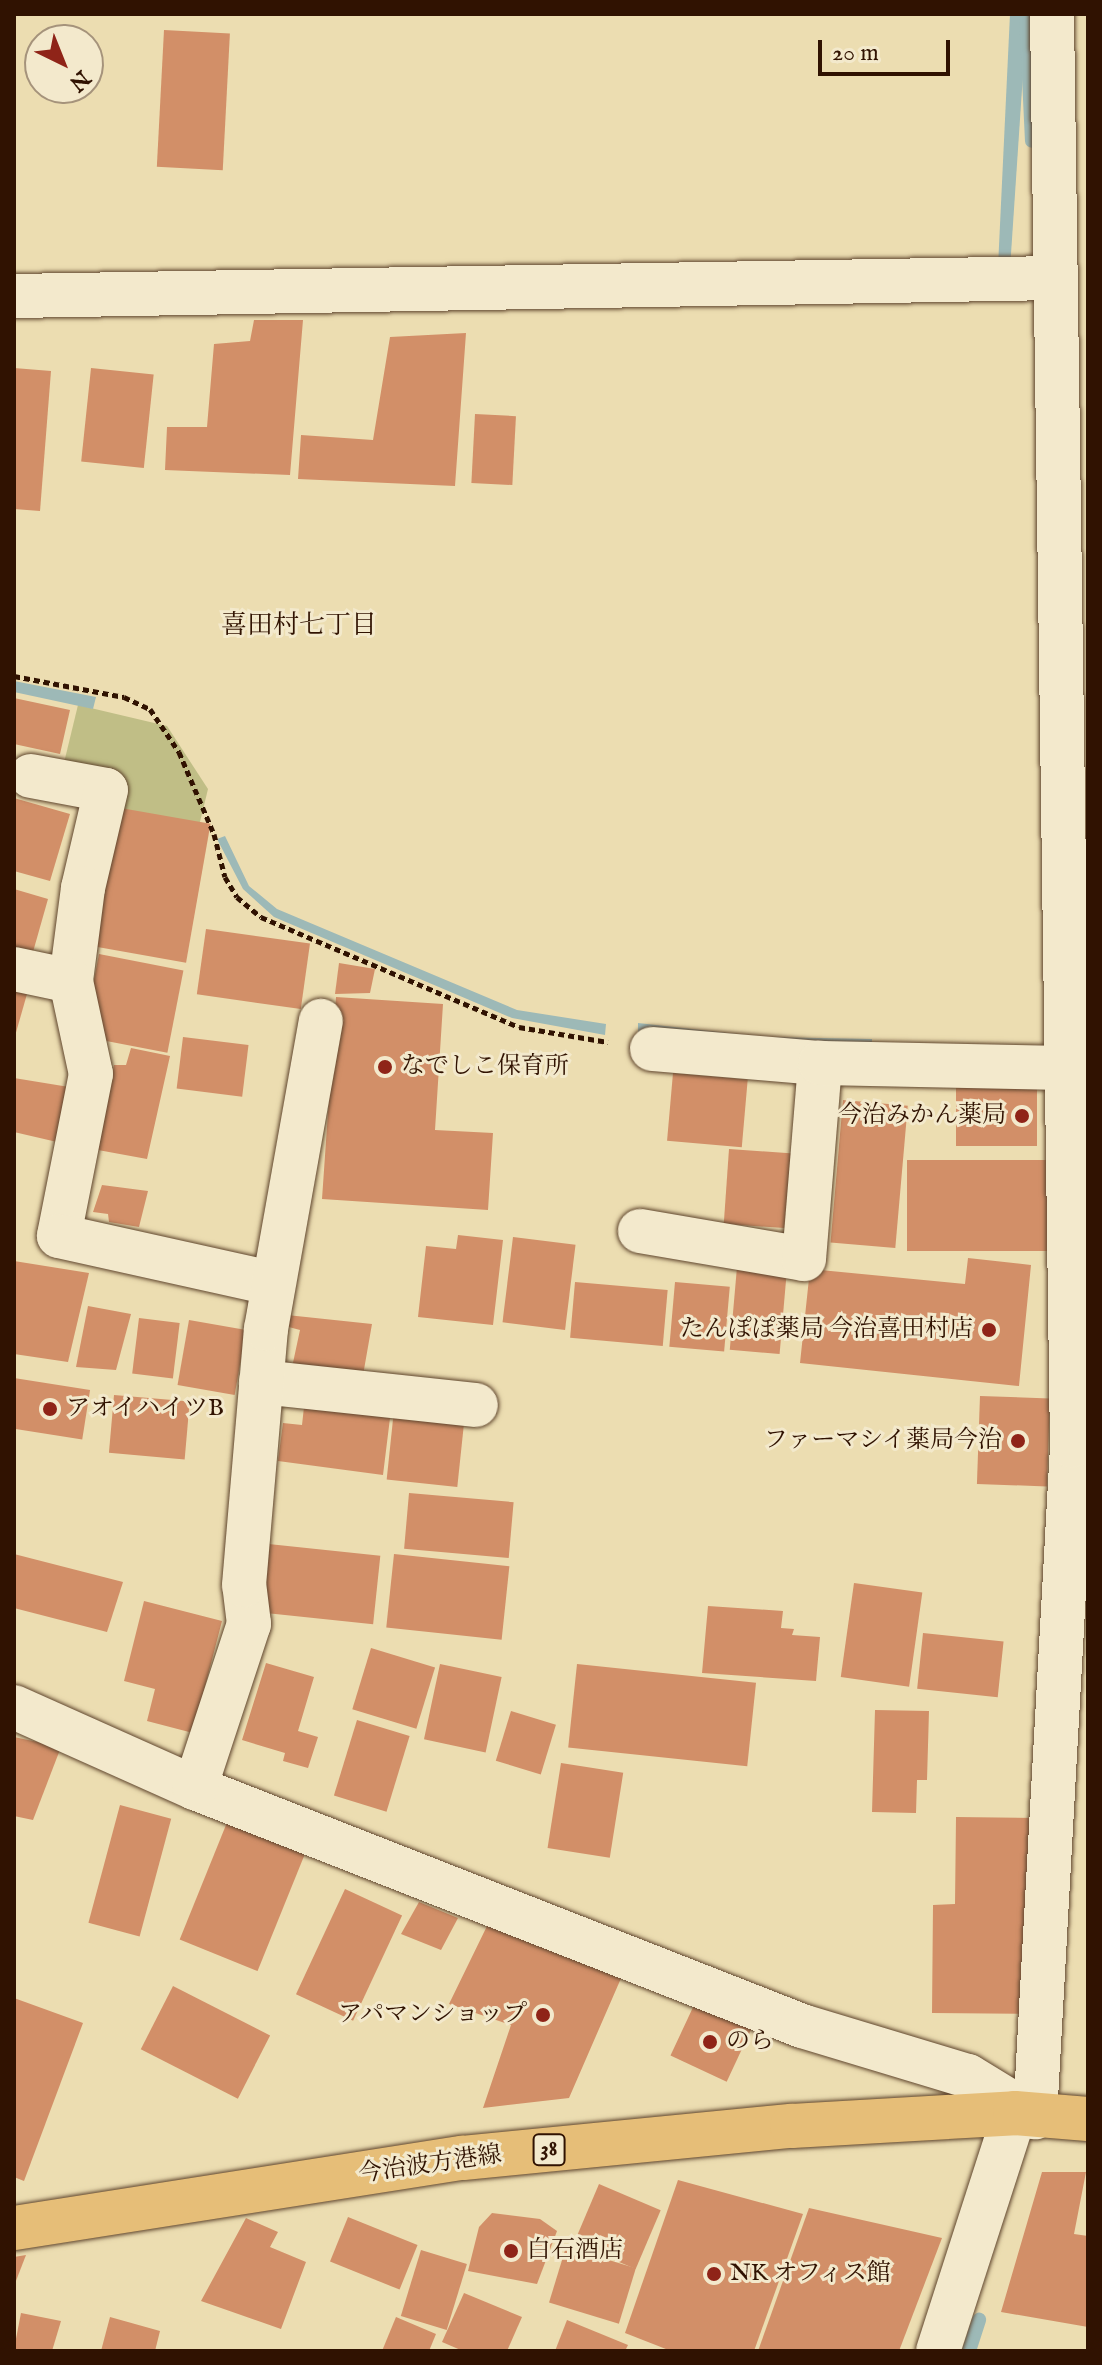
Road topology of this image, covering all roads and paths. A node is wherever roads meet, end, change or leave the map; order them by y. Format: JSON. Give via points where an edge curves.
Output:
{"nodes":[{"id":1,"x":1052,"y":14,"type":"edge"},
{"id":2,"x":1052,"y":278,"type":"junction"},
{"id":3,"x":14,"y":296,"type":"edge"},
{"id":4,"x":14,"y":676,"type":"edge"},
{"id":5,"x":31,"y":776,"type":"dead end"},
{"id":6,"x":14,"y":969,"type":"edge"},
{"id":7,"x":71,"y":981,"type":"junction"},
{"id":8,"x":321,"y":1021,"type":"dead end"},
{"id":9,"x":652,"y":1049,"type":"joint"},
{"id":10,"x":820,"y":1063,"type":"junction"},
{"id":11,"x":1066,"y":1068,"type":"junction"},
{"id":12,"x":640,"y":1231,"type":"dead end"},
{"id":13,"x":271,"y":1283,"type":"junction"},
{"id":14,"x":261,"y":1382,"type":"junction"},
{"id":15,"x":476,"y":1405,"type":"dead end"},
{"id":16,"x":14,"y":1707,"type":"edge"},
{"id":17,"x":195,"y":1788,"type":"junction"},
{"id":18,"x":1025,"y":2115,"type":"junction"},
{"id":19,"x":1088,"y":2119,"type":"edge"},
{"id":20,"x":14,"y":2228,"type":"edge"},
{"id":21,"x":938,"y":2351,"type":"edge"}],
"edges":[{"from":1,"to":2,"type":"street"},
{"from":2,"to":3,"type":"street"},
{"from":2,"to":11,"type":"street"},
{"from":4,"to":9,"type":"path","via":[[124,697],[150,709],[179,752],[214,834],[225,877],[237,897],[261,917],[519,1027]]},
{"from":5,"to":7,"type":"street","via":[[106,790],[83,888]]},
{"from":6,"to":7,"type":"street"},
{"from":7,"to":13,"type":"street","via":[[91,1074],[59,1236]]},
{"from":8,"to":13,"type":"street"},
{"from":9,"to":10,"type":"street"},
{"from":10,"to":11,"type":"street"},
{"from":10,"to":12,"type":"street","via":[[804,1259]]},
{"from":11,"to":18,"type":"street","via":[[1072,1446]]},
{"from":13,"to":14,"type":"street"},
{"from":14,"to":15,"type":"street"},
{"from":14,"to":17,"type":"street","via":[[244,1585],[249,1624]]},
{"from":16,"to":17,"type":"street"},
{"from":17,"to":18,"type":"street","via":[[802,2026],[968,2076]]},
{"from":18,"to":19,"type":"main road","name":"今治波方港線","number":"38"},
{"from":18,"to":20,"type":"main road","name":"今治波方港線","number":"38","via":[[792,2126],[463,2158]]},
{"from":18,"to":21,"type":"street"}]}
